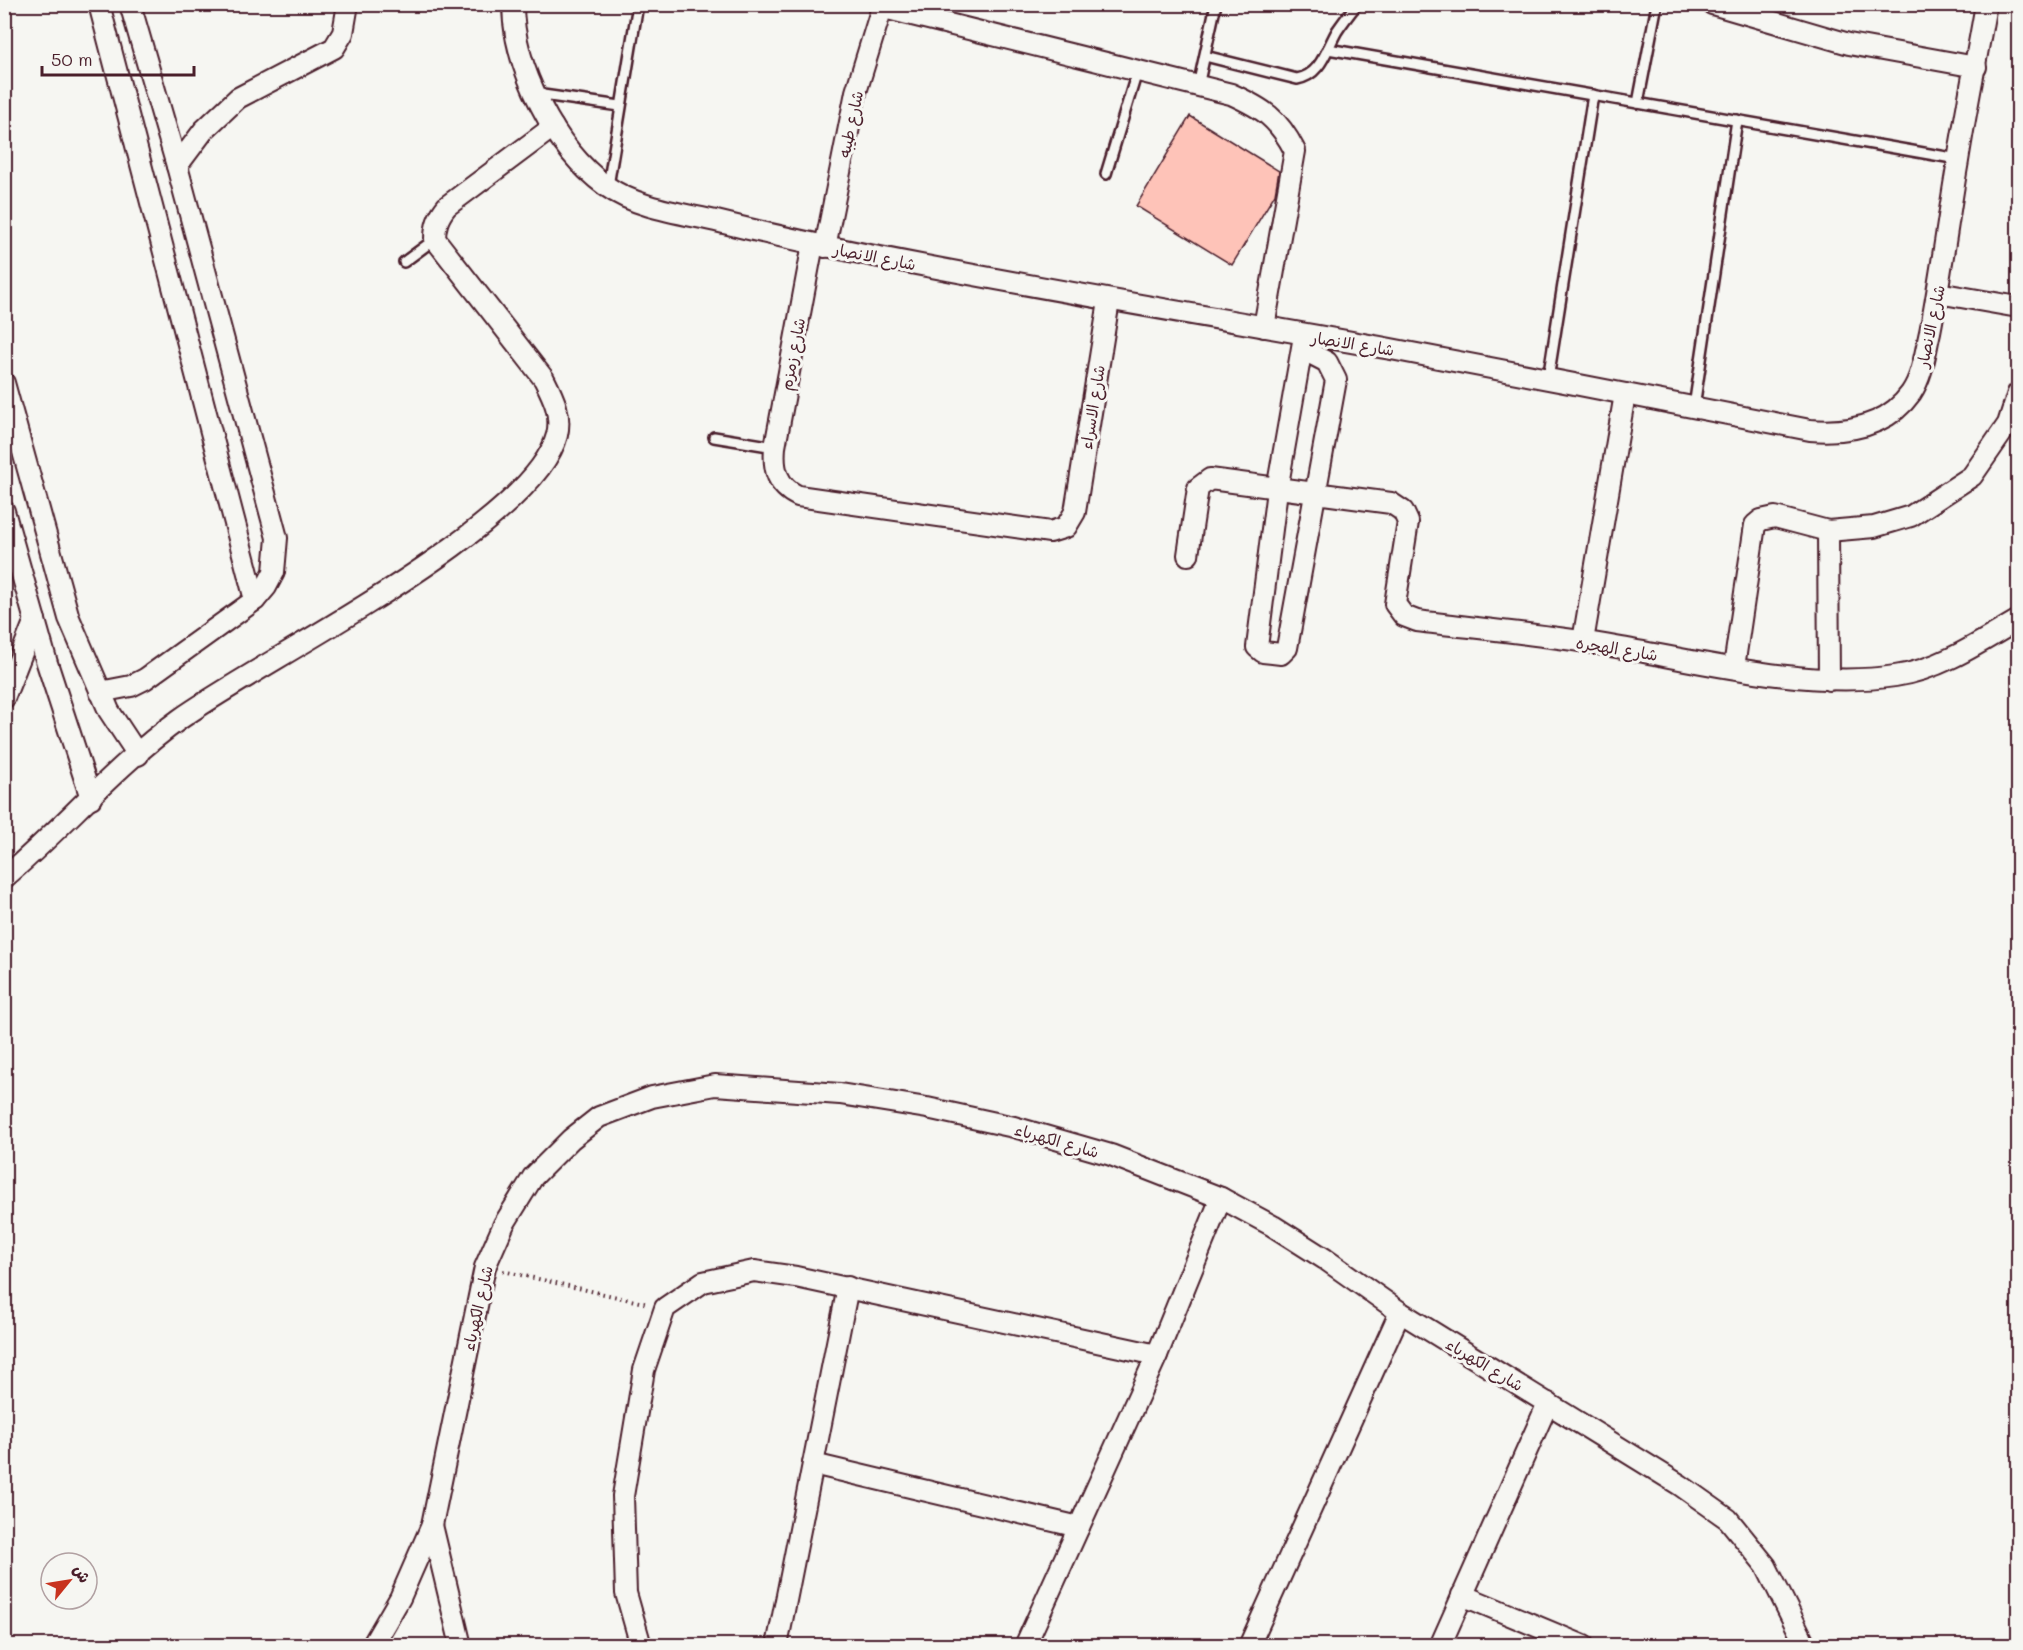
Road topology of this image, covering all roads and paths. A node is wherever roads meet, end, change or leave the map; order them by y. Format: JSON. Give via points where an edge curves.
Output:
{"nodes":[{"id":1,"x":99,"y":4,"type":"edge"},
{"id":2,"x":130,"y":4,"type":"edge"},
{"id":3,"x":348,"y":4,"type":"edge"},
{"id":4,"x":513,"y":4,"type":"edge"},
{"id":5,"x":638,"y":4,"type":"edge"},
{"id":6,"x":1216,"y":4,"type":"edge"},
{"id":7,"x":1357,"y":4,"type":"edge"},
{"id":8,"x":1657,"y":4,"type":"edge"},
{"id":9,"x":1712,"y":4,"type":"edge"},
{"id":10,"x":1986,"y":4,"type":"edge"},
{"id":11,"x":883,"y":6,"type":"edge"},
{"id":12,"x":1780,"y":14,"type":"edge"},
{"id":13,"x":1328,"y":49,"type":"junction"},
{"id":14,"x":1205,"y":56,"type":"junction"},
{"id":15,"x":1976,"y":67,"type":"junction"},
{"id":16,"x":1137,"y":72,"type":"junction"},
{"id":17,"x":1198,"y":86,"type":"junction"},
{"id":18,"x":536,"y":94,"type":"junction"},
{"id":19,"x":1593,"y":95,"type":"junction"},
{"id":20,"x":1638,"y":103,"type":"junction"},
{"id":21,"x":620,"y":106,"type":"junction"},
{"id":22,"x":1737,"y":120,"type":"junction"},
{"id":23,"x":553,"y":127,"type":"junction"},
{"id":24,"x":1958,"y":159,"type":"junction"},
{"id":25,"x":177,"y":166,"type":"junction"},
{"id":26,"x":1106,"y":174,"type":"dead end"},
{"id":27,"x":607,"y":187,"type":"junction"},
{"id":28,"x":435,"y":239,"type":"junction"},
{"id":29,"x":819,"y":246,"type":"junction"},
{"id":30,"x":404,"y":262,"type":"dead end"},
{"id":31,"x":1938,"y":293,"type":"junction"},
{"id":32,"x":1109,"y":301,"type":"junction"},
{"id":33,"x":2019,"y":307,"type":"edge"},
{"id":34,"x":1264,"y":327,"type":"junction"},
{"id":35,"x":1303,"y":342,"type":"junction"},
{"id":36,"x":1548,"y":379,"type":"junction"},
{"id":37,"x":4,"y":383,"type":"edge"},
{"id":38,"x":2019,"y":393,"type":"edge"},
{"id":39,"x":1625,"y":394,"type":"junction"},
{"id":40,"x":1694,"y":407,"type":"junction"},
{"id":41,"x":714,"y":436,"type":"dead end"},
{"id":42,"x":774,"y":456,"type":"junction"},
{"id":43,"x":1277,"y":490,"type":"junction"},
{"id":44,"x":1316,"y":491,"type":"junction"},
{"id":45,"x":4,"y":512,"type":"edge"},
{"id":46,"x":1828,"y":531,"type":"junction"},
{"id":47,"x":1188,"y":555,"type":"dead end"},
{"id":48,"x":255,"y":600,"type":"junction"},
{"id":49,"x":35,"y":620,"type":"junction"},
{"id":50,"x":2019,"y":620,"type":"edge"},
{"id":51,"x":1584,"y":641,"type":"junction"},
{"id":52,"x":1734,"y":668,"type":"junction"},
{"id":53,"x":1828,"y":680,"type":"junction"},
{"id":54,"x":100,"y":692,"type":"junction"},
{"id":55,"x":4,"y":698,"type":"edge"},
{"id":56,"x":138,"y":755,"type":"junction"},
{"id":57,"x":91,"y":798,"type":"junction"},
{"id":58,"x":4,"y":878,"type":"edge"},
{"id":59,"x":1221,"y":1198,"type":"junction"},
{"id":60,"x":485,"y":1267,"type":"junction"},
{"id":61,"x":848,"y":1287,"type":"junction"},
{"id":62,"x":665,"y":1308,"type":"junction"},
{"id":63,"x":1400,"y":1312,"type":"junction"},
{"id":64,"x":1156,"y":1355,"type":"junction"},
{"id":65,"x":1548,"y":1403,"type":"junction"},
{"id":66,"x":813,"y":1464,"type":"junction"},
{"id":67,"x":432,"y":1525,"type":"junction"},
{"id":68,"x":1079,"y":1527,"type":"junction"},
{"id":69,"x":1462,"y":1595,"type":"junction"},
{"id":70,"x":372,"y":1646,"type":"edge"},
{"id":71,"x":461,"y":1646,"type":"edge"},
{"id":72,"x":641,"y":1646,"type":"edge"},
{"id":73,"x":777,"y":1646,"type":"edge"},
{"id":74,"x":1025,"y":1646,"type":"edge"},
{"id":75,"x":1249,"y":1646,"type":"edge"},
{"id":76,"x":1440,"y":1646,"type":"edge"},
{"id":77,"x":1584,"y":1646,"type":"edge"},
{"id":78,"x":1806,"y":1646,"type":"edge"}],
"edges":[{"from":1,"to":48,"type":"street"},
{"from":2,"to":25,"type":"street"},
{"from":3,"to":25,"type":"street","via":[[343,33],[334,48],[238,98],[204,130]]},
{"from":4,"to":18,"type":"street","name":"شارع الانصار","via":[[523,63]]},
{"from":5,"to":21,"type":"lane"},
{"from":6,"to":14,"type":"lane"},
{"from":7,"to":13,"type":"lane"},
{"from":8,"to":20,"type":"lane"},
{"from":9,"to":12,"type":"street"},
{"from":10,"to":15,"type":"street","name":"شارع الانصار"},
{"from":11,"to":16,"type":"street"},
{"from":11,"to":29,"type":"street","name":"شارع طيبه","via":[[856,92]]},
{"from":12,"to":15,"type":"street","via":[[1870,48]]},
{"from":13,"to":14,"type":"lane","via":[[1311,74],[1297,79]]},
{"from":13,"to":19,"type":"lane"},
{"from":14,"to":17,"type":"lane"},
{"from":15,"to":24,"type":"street","name":"شارع الانصار"},
{"from":16,"to":17,"type":"street"},
{"from":16,"to":26,"type":"lane"},
{"from":17,"to":34,"type":"street","via":[[1231,94],[1262,108],[1283,127],[1294,151]]},
{"from":18,"to":21,"type":"lane"},
{"from":18,"to":23,"type":"street","name":"شارع الانصار"},
{"from":19,"to":20,"type":"lane"},
{"from":19,"to":36,"type":"lane"},
{"from":20,"to":22,"type":"lane"},
{"from":21,"to":27,"type":"lane"},
{"from":22,"to":24,"type":"lane"},
{"from":22,"to":40,"type":"lane"},
{"from":23,"to":27,"type":"street","name":"شارع الانصار"},
{"from":23,"to":28,"type":"street","via":[[447,206],[437,221]]},
{"from":24,"to":31,"type":"street","name":"شارع الانصار"},
{"from":25,"to":48,"type":"street","via":[[277,538],[274,572]]},
{"from":27,"to":29,"type":"street","name":"شارع الانصار","via":[[651,206]]},
{"from":28,"to":30,"type":"lane"},
{"from":28,"to":56,"type":"street","via":[[544,379],[555,399],[559,416],[557,435],[547,456],[528,483],[447,550],[196,708]]},
{"from":29,"to":32,"type":"street","name":"شارع الانصار"},
{"from":29,"to":42,"type":"street","name":"شارع زمزم"},
{"from":31,"to":33,"type":"street"},
{"from":31,"to":40,"type":"street","name":"شارع الانصار","via":[[1921,374],[1904,401],[1878,421],[1858,429],[1833,432]]},
{"from":32,"to":34,"type":"street","name":"شارع الانصار"},
{"from":32,"to":42,"type":"street","name":"شارع الاسراء","via":[[1075,512],[1066,527],[1050,532],[798,496],[779,481]]},
{"from":34,"to":35,"type":"street","name":"شارع الانصار"},
{"from":35,"to":36,"type":"street","name":"شارع الانصار"},
{"from":35,"to":43,"type":"street"},
{"from":35,"to":44,"type":"street","via":[[1327,362],[1336,380]]},
{"from":36,"to":39,"type":"street","name":"شارع الانصار"},
{"from":37,"to":54,"type":"street","via":[[69,618]]},
{"from":38,"to":46,"type":"street","via":[[2008,424],[1972,476],[1911,516],[1874,527]]},
{"from":39,"to":40,"type":"street","name":"شارع الانصار"},
{"from":39,"to":51,"type":"street"},
{"from":41,"to":42,"type":"lane"},
{"from":43,"to":44,"type":"street"},
{"from":43,"to":44,"type":"street","via":[[1257,647],[1263,652],[1281,654],[1287,648]]},
{"from":43,"to":47,"type":"street","via":[[1210,479],[1198,488]]},
{"from":44,"to":51,"type":"street","name":"شارع الهجره","via":[[1391,503],[1403,511],[1408,522],[1394,592],[1395,604],[1404,616],[1417,621]]},
{"from":45,"to":49,"type":"street"},
{"from":46,"to":52,"type":"street","via":[[1775,517],[1755,525]]},
{"from":46,"to":53,"type":"street"},
{"from":48,"to":54,"type":"street","via":[[145,679]]},
{"from":49,"to":55,"type":"street"},
{"from":49,"to":57,"type":"street"},
{"from":50,"to":53,"type":"street","name":"شارع الهجره","via":[[1936,664],[1896,676]]},
{"from":51,"to":52,"type":"street","name":"شارع الهجره"},
{"from":52,"to":53,"type":"street","name":"شارع الهجره"},
{"from":54,"to":56,"type":"street"},
{"from":56,"to":57,"type":"street"},
{"from":57,"to":58,"type":"street"},
{"from":59,"to":60,"type":"street","name":"شارع الكهرباء","via":[[1111,1155],[1014,1127],[840,1094],[715,1085],[652,1096],[599,1118],[571,1139],[533,1177],[504,1224]]},
{"from":59,"to":63,"type":"street","name":"شارع الكهرباء","via":[[1325,1259]]},
{"from":59,"to":64,"type":"street"},
{"from":60,"to":62,"type":"path"},
{"from":60,"to":67,"type":"street","name":"شارع الكهرباء"},
{"from":61,"to":62,"type":"street","via":[[754,1270],[703,1281]]},
{"from":61,"to":64,"type":"street"},
{"from":61,"to":66,"type":"street"},
{"from":62,"to":72,"type":"street","via":[[644,1370],[623,1496],[626,1593]]},
{"from":63,"to":65,"type":"street","name":"شارع الكهرباء"},
{"from":63,"to":75,"type":"street"},
{"from":64,"to":68,"type":"street"},
{"from":65,"to":69,"type":"street"},
{"from":65,"to":78,"type":"street","name":"شارع الكهرباء","via":[[1728,1519],[1766,1566]]},
{"from":66,"to":68,"type":"street"},
{"from":66,"to":73,"type":"street"},
{"from":67,"to":70,"type":"street","name":"شارع الكهرباء","via":[[400,1598]]},
{"from":67,"to":71,"type":"street","name":"شارع الكهرباء"},
{"from":68,"to":74,"type":"street"},
{"from":69,"to":76,"type":"street"},
{"from":69,"to":77,"type":"street"}]}
